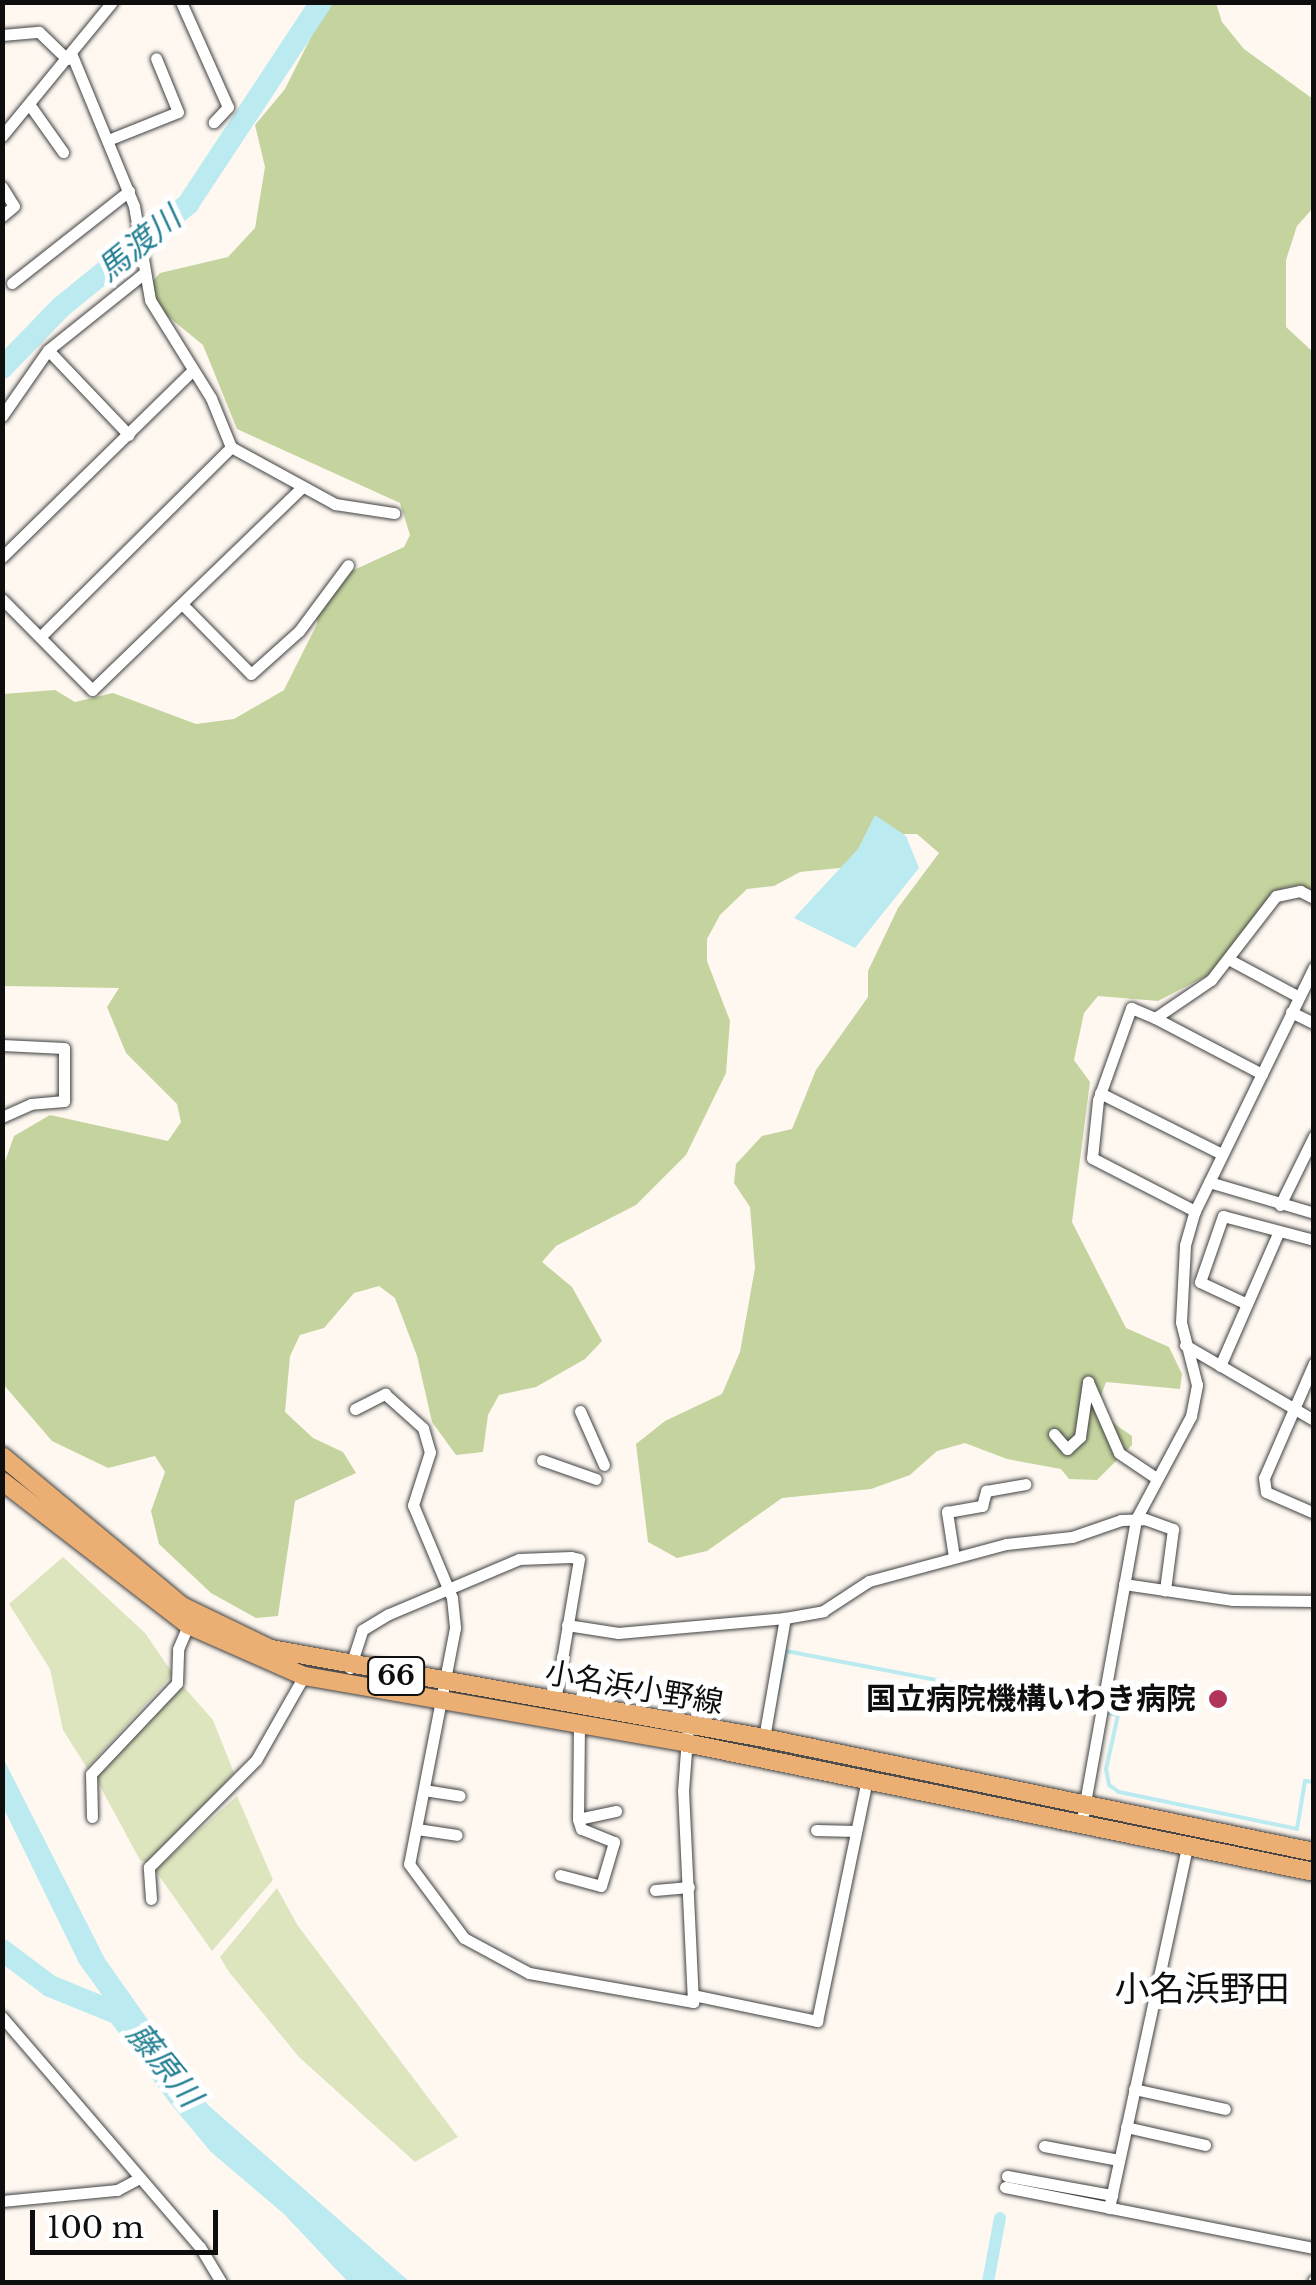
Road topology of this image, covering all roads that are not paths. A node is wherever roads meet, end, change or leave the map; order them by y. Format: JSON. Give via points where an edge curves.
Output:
{"nodes":[{"id":1,"x":112,"y":2,"type":"edge"},
{"id":2,"x":182,"y":2,"type":"edge"},
{"id":3,"x":100,"y":8,"type":"edge"},
{"id":4,"x":2,"y":36,"type":"edge"},
{"id":5,"x":69,"y":56,"type":"junction"},
{"id":6,"x":156,"y":58,"type":"dead end"},
{"id":7,"x":29,"y":104,"type":"junction"},
{"id":8,"x":214,"y":122,"type":"dead end"},
{"id":9,"x":2,"y":136,"type":"edge"},
{"id":10,"x":108,"y":140,"type":"junction"},
{"id":11,"x":63,"y":152,"type":"dead end"},
{"id":12,"x":2,"y":187,"type":"edge"},
{"id":13,"x":128,"y":192,"type":"junction"},
{"id":14,"x":2,"y":216,"type":"edge"},
{"id":15,"x":144,"y":273,"type":"junction"},
{"id":16,"x":12,"y":284,"type":"dead end"},
{"id":17,"x":48,"y":350,"type":"junction"},
{"id":18,"x":192,"y":371,"type":"junction"},
{"id":19,"x":2,"y":416,"type":"edge"},
{"id":20,"x":129,"y":436,"type":"junction"},
{"id":21,"x":231,"y":447,"type":"junction"},
{"id":22,"x":300,"y":489,"type":"junction"},
{"id":23,"x":394,"y":513,"type":"dead end"},
{"id":24,"x":2,"y":557,"type":"edge"},
{"id":25,"x":348,"y":564,"type":"dead end"},
{"id":26,"x":2,"y":600,"type":"edge"},
{"id":27,"x":182,"y":604,"type":"junction"},
{"id":28,"x":41,"y":636,"type":"junction"},
{"id":29,"x":1314,"y":898,"type":"edge"},
{"id":30,"x":1230,"y":960,"type":"junction"},
{"id":31,"x":1314,"y":967,"type":"edge"},
{"id":32,"x":1299,"y":996,"type":"junction"},
{"id":33,"x":1291,"y":1012,"type":"junction"},
{"id":34,"x":1155,"y":1018,"type":"junction"},
{"id":35,"x":1314,"y":1023,"type":"edge"},
{"id":36,"x":2,"y":1045,"type":"edge"},
{"id":37,"x":1262,"y":1074,"type":"junction"},
{"id":38,"x":1100,"y":1093,"type":"junction"},
{"id":39,"x":2,"y":1117,"type":"edge"},
{"id":40,"x":1314,"y":1136,"type":"edge"},
{"id":41,"x":1222,"y":1154,"type":"junction"},
{"id":42,"x":1209,"y":1182,"type":"junction"},
{"id":43,"x":1280,"y":1205,"type":"junction"},
{"id":44,"x":1195,"y":1211,"type":"junction"},
{"id":45,"x":1314,"y":1212,"type":"edge"},
{"id":46,"x":1278,"y":1233,"type":"junction"},
{"id":47,"x":1314,"y":1240,"type":"edge"},
{"id":48,"x":1248,"y":1304,"type":"junction"},
{"id":49,"x":1185,"y":1345,"type":"junction"},
{"id":50,"x":1314,"y":1363,"type":"edge"},
{"id":51,"x":1220,"y":1366,"type":"junction"},
{"id":52,"x":355,"y":1409,"type":"dead end"},
{"id":53,"x":580,"y":1411,"type":"dead end"},
{"id":54,"x":1293,"y":1412,"type":"junction"},
{"id":55,"x":1314,"y":1420,"type":"edge"},
{"id":56,"x":1054,"y":1434,"type":"dead end"},
{"id":57,"x":2,"y":1456,"type":"edge"},
{"id":58,"x":542,"y":1460,"type":"dead end"},
{"id":59,"x":604,"y":1466,"type":"dead end"},
{"id":60,"x":1156,"y":1478,"type":"junction"},
{"id":61,"x":596,"y":1480,"type":"dead end"},
{"id":62,"x":2,"y":1481,"type":"edge"},
{"id":63,"x":1025,"y":1484,"type":"dead end"},
{"id":64,"x":1314,"y":1513,"type":"edge"},
{"id":65,"x":1136,"y":1519,"type":"junction"},
{"id":66,"x":954,"y":1557,"type":"junction"},
{"id":67,"x":1124,"y":1584,"type":"junction"},
{"id":68,"x":448,"y":1586,"type":"junction"},
{"id":69,"x":1165,"y":1590,"type":"junction"},
{"id":70,"x":1314,"y":1601,"type":"edge"},
{"id":71,"x":785,"y":1618,"type":"junction"},
{"id":72,"x":188,"y":1625,"type":"junction"},
{"id":73,"x":567,"y":1625,"type":"junction"},
{"id":74,"x":350,"y":1668,"type":"junction"},
{"id":75,"x":304,"y":1676,"type":"junction"},
{"id":76,"x":446,"y":1694,"type":"junction"},
{"id":77,"x":555,"y":1702,"type":"junction"},
{"id":78,"x":579,"y":1726,"type":"junction"},
{"id":79,"x":687,"y":1734,"type":"junction"},
{"id":80,"x":764,"y":1738,"type":"junction"},
{"id":81,"x":867,"y":1780,"type":"junction"},
{"id":82,"x":424,"y":1790,"type":"junction"},
{"id":83,"x":460,"y":1796,"type":"dead end"},
{"id":84,"x":1085,"y":1803,"type":"junction"},
{"id":85,"x":616,"y":1811,"type":"dead end"},
{"id":86,"x":92,"y":1817,"type":"dead end"},
{"id":87,"x":578,"y":1819,"type":"junction"},
{"id":88,"x":1082,"y":1826,"type":"junction"},
{"id":89,"x":417,"y":1829,"type":"junction"},
{"id":90,"x":816,"y":1830,"type":"dead end"},
{"id":91,"x":856,"y":1831,"type":"junction"},
{"id":92,"x":458,"y":1835,"type":"dead end"},
{"id":93,"x":1187,"y":1846,"type":"junction"},
{"id":94,"x":1314,"y":1852,"type":"edge"},
{"id":95,"x":1314,"y":1872,"type":"edge"},
{"id":96,"x":560,"y":1875,"type":"dead end"},
{"id":97,"x":689,"y":1887,"type":"junction"},
{"id":98,"x":655,"y":1890,"type":"dead end"},
{"id":99,"x":152,"y":1899,"type":"dead end"},
{"id":100,"x":746,"y":1990,"type":"dead end"},
{"id":101,"x":693,"y":1995,"type":"junction"},
{"id":102,"x":742,"y":2004,"type":"junction"},
{"id":103,"x":2,"y":2017,"type":"edge"},
{"id":104,"x":1134,"y":2089,"type":"junction"},
{"id":105,"x":1225,"y":2109,"type":"dead end"},
{"id":106,"x":1126,"y":2128,"type":"junction"},
{"id":107,"x":1205,"y":2145,"type":"dead end"},
{"id":108,"x":1044,"y":2146,"type":"dead end"},
{"id":109,"x":1119,"y":2160,"type":"junction"},
{"id":110,"x":138,"y":2179,"type":"junction"},
{"id":111,"x":1006,"y":2182,"type":"dead end"},
{"id":112,"x":2,"y":2201,"type":"edge"},
{"id":113,"x":1110,"y":2202,"type":"junction"},
{"id":114,"x":1314,"y":2248,"type":"edge"},
{"id":115,"x":221,"y":2282,"type":"edge"}],
"edges":[{"from":1,"to":3,"type":"street"},
{"from":2,"to":8,"type":"street","via":[[228,107]]},
{"from":3,"to":5,"type":"street"},
{"from":4,"to":5,"type":"street","via":[[39,32]]},
{"from":5,"to":7,"type":"street"},
{"from":5,"to":10,"type":"street"},
{"from":6,"to":10,"type":"street","via":[[178,112]]},
{"from":7,"to":9,"type":"street"},
{"from":7,"to":11,"type":"street"},
{"from":10,"to":13,"type":"street"},
{"from":12,"to":14,"type":"street","via":[[14,206]]},
{"from":13,"to":15,"type":"street"},
{"from":13,"to":16,"type":"street"},
{"from":15,"to":17,"type":"street"},
{"from":15,"to":18,"type":"street","via":[[158,320]]},
{"from":17,"to":19,"type":"street"},
{"from":17,"to":20,"type":"street"},
{"from":18,"to":20,"type":"street"},
{"from":18,"to":21,"type":"street"},
{"from":20,"to":24,"type":"street"},
{"from":21,"to":22,"type":"street"},
{"from":21,"to":28,"type":"street"},
{"from":22,"to":23,"type":"street","via":[[336,504]]},
{"from":22,"to":27,"type":"street"},
{"from":25,"to":27,"type":"street","via":[[299,631],[251,674]]},
{"from":26,"to":28,"type":"street"},
{"from":27,"to":28,"type":"street","via":[[92,690]]},
{"from":29,"to":30,"type":"street","via":[[1300,891],[1276,896]]},
{"from":30,"to":32,"type":"street"},
{"from":30,"to":34,"type":"street"},
{"from":31,"to":32,"type":"street"},
{"from":32,"to":33,"type":"street"},
{"from":33,"to":35,"type":"street"},
{"from":33,"to":37,"type":"street"},
{"from":34,"to":37,"type":"street"},
{"from":34,"to":38,"type":"street","via":[[1130,1008]]},
{"from":36,"to":39,"type":"street","via":[[64,1048],[64,1100]]},
{"from":37,"to":41,"type":"street"},
{"from":38,"to":41,"type":"street"},
{"from":38,"to":44,"type":"street","via":[[1096,1165]]},
{"from":40,"to":43,"type":"street"},
{"from":41,"to":42,"type":"street"},
{"from":42,"to":43,"type":"street"},
{"from":42,"to":44,"type":"street"},
{"from":43,"to":45,"type":"street"},
{"from":44,"to":49,"type":"street","via":[[1182,1285]]},
{"from":46,"to":47,"type":"street"},
{"from":46,"to":48,"type":"street"},
{"from":46,"to":48,"type":"street","via":[[1223,1216],[1207,1247],[1200,1282]]},
{"from":48,"to":51,"type":"street"},
{"from":49,"to":51,"type":"street"},
{"from":49,"to":60,"type":"street","via":[[1196,1384],[1191,1416]]},
{"from":50,"to":54,"type":"street"},
{"from":51,"to":54,"type":"street"},
{"from":52,"to":68,"type":"street","via":[[385,1394],[423,1428],[430,1452],[413,1505]]},
{"from":53,"to":59,"type":"street"},
{"from":54,"to":55,"type":"street"},
{"from":54,"to":64,"type":"street","via":[[1264,1478],[1266,1492]]},
{"from":56,"to":60,"type":"street","via":[[1067,1449],[1076,1444],[1088,1382],[1119,1453]]},
{"from":57,"to":74,"type":"main road","name":"小名浜小野線","number":"66","via":[[206,1622],[271,1649]]},
{"from":58,"to":61,"type":"street"},
{"from":60,"to":65,"type":"street"},
{"from":62,"to":72,"type":"main road","name":"小名浜小野線","number":"66"},
{"from":63,"to":66,"type":"street","via":[[986,1491],[982,1506],[948,1512]]},
{"from":65,"to":66,"type":"street"},
{"from":65,"to":67,"type":"street"},
{"from":65,"to":69,"type":"street","via":[[1174,1531]]},
{"from":66,"to":71,"type":"street","via":[[868,1581],[823,1611]]},
{"from":67,"to":69,"type":"street"},
{"from":67,"to":84,"type":"street"},
{"from":68,"to":73,"type":"street","via":[[520,1559],[571,1556],[580,1560]]},
{"from":68,"to":74,"type":"street","via":[[362,1630]]},
{"from":68,"to":76,"type":"street","via":[[455,1628]]},
{"from":69,"to":70,"type":"street"},
{"from":71,"to":73,"type":"street","via":[[618,1634]]},
{"from":71,"to":80,"type":"street"},
{"from":72,"to":75,"type":"main road","name":"小名浜小野線","number":"66"},
{"from":72,"to":86,"type":"street","via":[[179,1642],[177,1683],[92,1774]]},
{"from":73,"to":77,"type":"street"},
{"from":74,"to":76,"type":"main road","name":"小名浜小野線","number":"66"},
{"from":75,"to":76,"type":"main road","name":"小名浜小野線","number":"66"},
{"from":75,"to":99,"type":"street","via":[[256,1760],[149,1868]]},
{"from":76,"to":77,"type":"main road","name":"小名浜小野線","number":"66"},
{"from":76,"to":78,"type":"main road","name":"小名浜小野線","number":"66"},
{"from":76,"to":82,"type":"street"},
{"from":77,"to":79,"type":"main road","name":"小名浜小野線","number":"66"},
{"from":78,"to":79,"type":"main road","name":"小名浜小野線","number":"66"},
{"from":78,"to":87,"type":"street"},
{"from":79,"to":80,"type":"main road","name":"小名浜小野線","number":"66"},
{"from":79,"to":81,"type":"main road","name":"小名浜小野線","number":"66"},
{"from":79,"to":97,"type":"street"},
{"from":80,"to":84,"type":"main road","name":"小名浜小野線","number":"66"},
{"from":81,"to":88,"type":"main road","name":"小名浜小野線","number":"66"},
{"from":81,"to":91,"type":"street"},
{"from":82,"to":83,"type":"street"},
{"from":82,"to":89,"type":"street"},
{"from":84,"to":88,"type":"street"},
{"from":84,"to":94,"type":"main road","name":"小名浜小野線","number":"66"},
{"from":85,"to":87,"type":"street"},
{"from":87,"to":96,"type":"street","via":[[581,1829],[614,1842],[610,1861],[601,1886],[594,1888]]},
{"from":88,"to":93,"type":"main road","name":"小名浜小野線","number":"66"},
{"from":89,"to":92,"type":"street"},
{"from":89,"to":101,"type":"street","via":[[410,1868],[439,1911],[478,1948],[529,1973],[694,2002]]},
{"from":90,"to":91,"type":"street"},
{"from":91,"to":102,"type":"street","via":[[817,2021]]},
{"from":93,"to":95,"type":"main road","name":"小名浜小野線","number":"66"},
{"from":93,"to":104,"type":"street"},
{"from":97,"to":98,"type":"street"},
{"from":97,"to":101,"type":"street"},
{"from":100,"to":102,"type":"street"},
{"from":101,"to":102,"type":"street"},
{"from":103,"to":110,"type":"street"},
{"from":104,"to":105,"type":"street"},
{"from":104,"to":106,"type":"street"},
{"from":106,"to":107,"type":"street"},
{"from":106,"to":109,"type":"street"},
{"from":108,"to":109,"type":"street"},
{"from":109,"to":113,"type":"street"},
{"from":110,"to":112,"type":"street","via":[[117,2190]]},
{"from":110,"to":115,"type":"street","via":[[200,2246]]},
{"from":111,"to":113,"type":"street"},
{"from":113,"to":114,"type":"street"}]}
